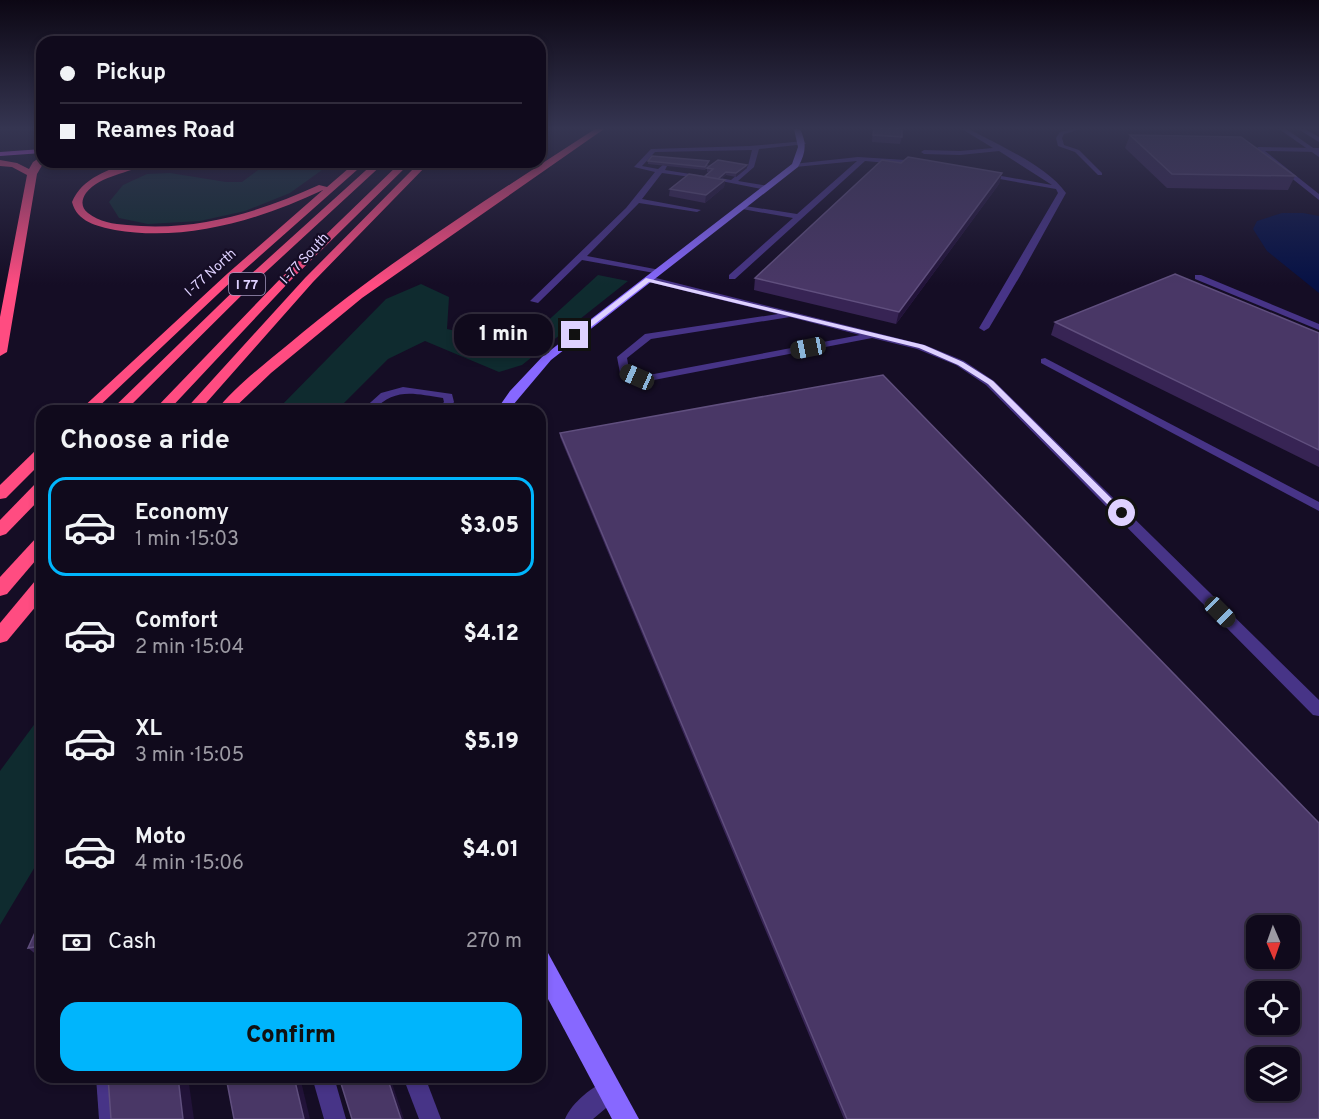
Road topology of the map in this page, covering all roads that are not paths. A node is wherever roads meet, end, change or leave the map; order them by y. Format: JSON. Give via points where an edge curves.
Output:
{"nodes":[{"id":1,"x":31,"y":181,"type":"edge"},
{"id":2,"x":95,"y":181,"type":"edge"},
{"id":3,"x":332,"y":181,"type":"edge"},
{"id":4,"x":339,"y":181,"type":"edge"},
{"id":5,"x":359,"y":181,"type":"edge"},
{"id":6,"x":386,"y":181,"type":"edge"},
{"id":7,"x":406,"y":181,"type":"edge"},
{"id":8,"x":523,"y":181,"type":"edge"},
{"id":9,"x":652,"y":181,"type":"edge"},
{"id":10,"x":728,"y":181,"type":"edge"},
{"id":11,"x":775,"y":181,"type":"edge"},
{"id":12,"x":838,"y":181,"type":"edge"},
{"id":13,"x":1020,"y":181,"type":"edge"},
{"id":14,"x":1052,"y":181,"type":"edge"},
{"id":15,"x":1298,"y":181,"type":"edge"},
{"id":16,"x":733,"y":182,"type":"joint"},
{"id":17,"x":766,"y":188,"type":"junction"},
{"id":18,"x":1060,"y":188,"type":"junction"},
{"id":19,"x":1319,"y":198,"type":"edge"},
{"id":20,"x":637,"y":200,"type":"junction"},
{"id":21,"x":742,"y":207,"type":"junction"},
{"id":22,"x":697,"y":210,"type":"dead end"},
{"id":23,"x":798,"y":217,"type":"junction"},
{"id":24,"x":581,"y":257,"type":"junction"},
{"id":25,"x":652,"y":276,"type":"junction"},
{"id":26,"x":732,"y":277,"type":"dead end"},
{"id":27,"x":1198,"y":277,"type":"dead end"},
{"id":28,"x":535,"y":301,"type":"dead end"},
{"id":29,"x":794,"y":315,"type":"junction"},
{"id":30,"x":1319,"y":327,"type":"edge"},
{"id":31,"x":984,"y":328,"type":"dead end"},
{"id":32,"x":873,"y":335,"type":"junction"},
{"id":33,"x":0,"y":352,"type":"edge"},
{"id":34,"x":1045,"y":361,"type":"dead end"},
{"id":35,"x":92,"y":405,"type":"edge"},
{"id":36,"x":123,"y":405,"type":"edge"},
{"id":37,"x":166,"y":405,"type":"edge"},
{"id":38,"x":196,"y":405,"type":"edge"},
{"id":39,"x":229,"y":405,"type":"edge"},
{"id":40,"x":371,"y":405,"type":"edge"},
{"id":41,"x":447,"y":405,"type":"edge"},
{"id":42,"x":506,"y":405,"type":"edge"},
{"id":43,"x":36,"y":459,"type":"edge"},
{"id":44,"x":36,"y":493,"type":"edge"},
{"id":45,"x":0,"y":494,"type":"edge"},
{"id":46,"x":1319,"y":507,"type":"edge"},
{"id":47,"x":0,"y":530,"type":"edge"},
{"id":48,"x":36,"y":549,"type":"edge"},
{"id":49,"x":0,"y":589,"type":"edge"},
{"id":50,"x":36,"y":593,"type":"edge"},
{"id":51,"x":36,"y":598,"type":"edge"},
{"id":52,"x":4,"y":631,"type":"edge"},
{"id":53,"x":1319,"y":710,"type":"edge"},
{"id":54,"x":546,"y":972,"type":"edge"},
{"id":55,"x":107,"y":1083,"type":"edge"},
{"id":56,"x":324,"y":1083,"type":"edge"},
{"id":57,"x":416,"y":1083,"type":"edge"},
{"id":58,"x":610,"y":1090,"type":"junction"},
{"id":59,"x":110,"y":1119,"type":"edge"},
{"id":60,"x":335,"y":1119,"type":"edge"},
{"id":61,"x":430,"y":1119,"type":"edge"},
{"id":62,"x":576,"y":1119,"type":"edge"},
{"id":63,"x":626,"y":1119,"type":"edge"}],
"edges":[{"from":1,"to":33,"type":"highway"},
{"from":2,"to":3,"type":"highway","via":[[79,197],[78,206],[93,220],[119,227],[164,230],[205,226],[271,210]]},
{"from":4,"to":35,"type":"highway","name":"I-77 North","number":"I 77"},
{"from":5,"to":36,"type":"highway","number":"I 77"},
{"from":6,"to":37,"type":"highway","number":"I 77"},
{"from":7,"to":38,"type":"highway","name":"I-77 South","via":[[316,273]]},
{"from":8,"to":39,"type":"highway","via":[[348,301]]},
{"from":9,"to":20,"type":"lane"},
{"from":10,"to":16,"type":"lane"},
{"from":11,"to":17,"type":"main road"},
{"from":12,"to":23,"type":"lane"},
{"from":13,"to":18,"type":"lane"},
{"from":14,"to":18,"type":"lane"},
{"from":15,"to":19,"type":"lane"},
{"from":16,"to":17,"type":"lane"},
{"from":17,"to":21,"type":"main road"},
{"from":18,"to":31,"type":"lane","via":[[1062,193]]},
{"from":20,"to":22,"type":"lane"},
{"from":20,"to":24,"type":"lane"},
{"from":21,"to":23,"type":"lane"},
{"from":21,"to":25,"type":"main road"},
{"from":23,"to":26,"type":"lane"},
{"from":24,"to":25,"type":"lane"},
{"from":24,"to":28,"type":"lane"},
{"from":25,"to":29,"type":"lane"},
{"from":25,"to":42,"type":"main road","via":[[548,358]]},
{"from":27,"to":30,"type":"lane"},
{"from":29,"to":32,"type":"lane"},
{"from":29,"to":32,"type":"lane","via":[[648,336],[622,357],[624,371],[637,377],[654,377]]},
{"from":32,"to":53,"type":"lane","via":[[921,347],[960,363],[990,383]]},
{"from":34,"to":46,"type":"lane"},
{"from":40,"to":41,"type":"lane","via":[[377,397],[389,392],[409,390],[448,396]]},
{"from":43,"to":45,"type":"highway"},
{"from":44,"to":47,"type":"highway"},
{"from":48,"to":49,"type":"highway"},
{"from":50,"to":52,"type":"highway"},
{"from":51,"to":52,"type":"highway"},
{"from":54,"to":58,"type":"main road"},
{"from":55,"to":59,"type":"lane"},
{"from":56,"to":60,"type":"lane"},
{"from":57,"to":61,"type":"lane"},
{"from":58,"to":62,"type":"lane"},
{"from":58,"to":63,"type":"main road"}]}
